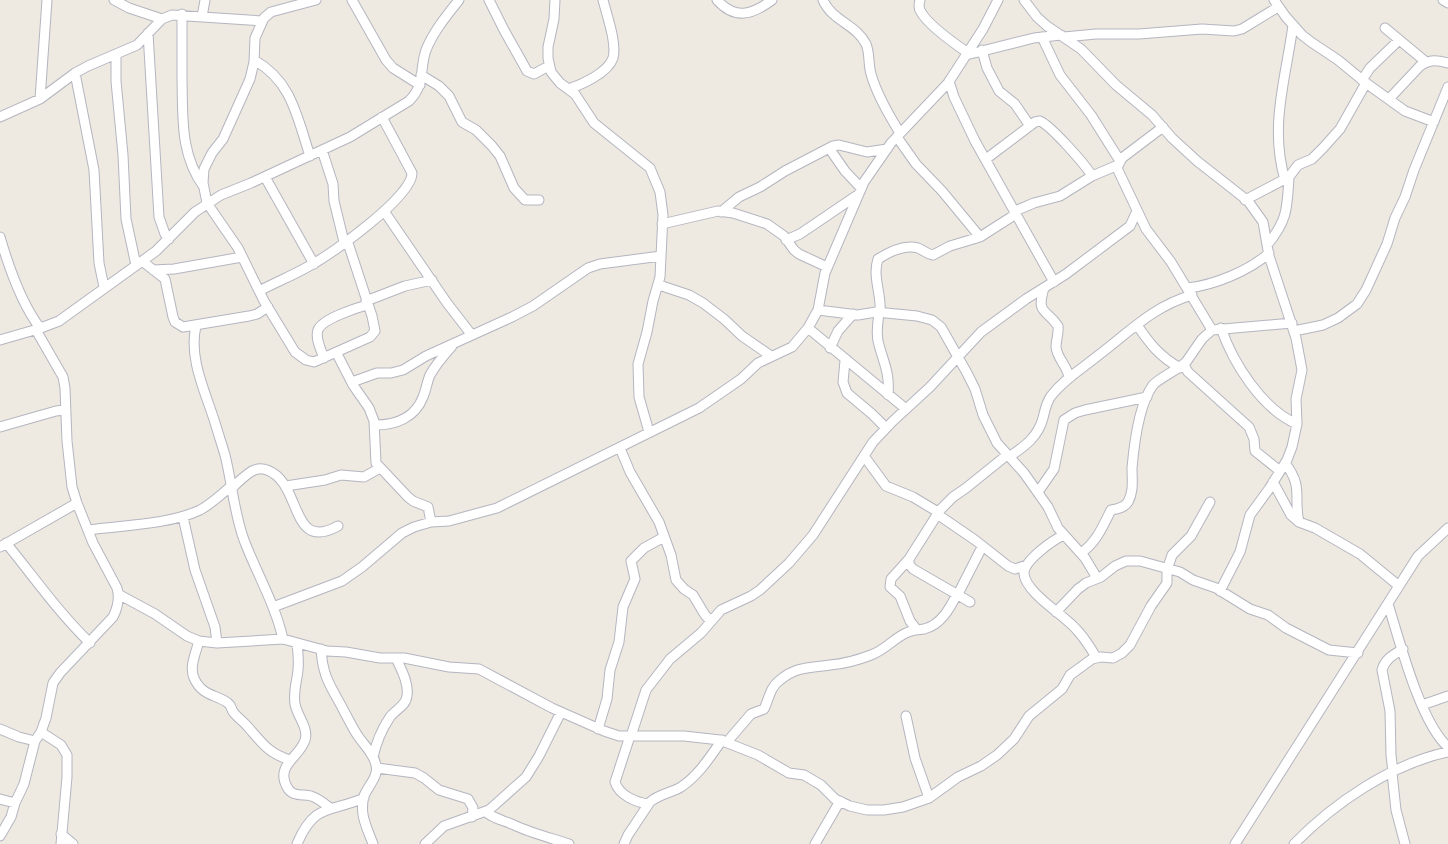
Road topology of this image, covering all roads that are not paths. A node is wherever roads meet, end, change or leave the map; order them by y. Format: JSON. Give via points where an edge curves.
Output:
{"nodes":[{"id":1,"x":48,"y":0,"type":"edge"},
{"id":2,"x":114,"y":0,"type":"edge"},
{"id":3,"x":205,"y":0,"type":"edge"},
{"id":4,"x":352,"y":0,"type":"edge"},
{"id":5,"x":459,"y":0,"type":"edge"},
{"id":6,"x":555,"y":0,"type":"edge"},
{"id":7,"x":603,"y":0,"type":"edge"},
{"id":8,"x":717,"y":0,"type":"edge"},
{"id":9,"x":772,"y":0,"type":"edge"},
{"id":10,"x":823,"y":0,"type":"edge"},
{"id":11,"x":920,"y":0,"type":"edge"},
{"id":12,"x":998,"y":0,"type":"edge"},
{"id":13,"x":1024,"y":0,"type":"edge"},
{"id":14,"x":1443,"y":0,"type":"edge"},
{"id":15,"x":310,"y":1,"type":"edge"},
{"id":16,"x":493,"y":1,"type":"edge"},
{"id":17,"x":1276,"y":3,"type":"edge"},
{"id":18,"x":1448,"y":3,"type":"edge"},
{"id":19,"x":182,"y":14,"type":"junction"},
{"id":20,"x":202,"y":17,"type":"junction"},
{"id":21,"x":162,"y":19,"type":"junction"},
{"id":22,"x":262,"y":21,"type":"junction"},
{"id":23,"x":1293,"y":25,"type":"junction"},
{"id":24,"x":1384,"y":28,"type":"dead end"},
{"id":25,"x":148,"y":33,"type":"junction"},
{"id":26,"x":1042,"y":36,"type":"junction"},
{"id":27,"x":1063,"y":36,"type":"junction"},
{"id":28,"x":1399,"y":40,"type":"junction"},
{"id":29,"x":982,"y":50,"type":"junction"},
{"id":30,"x":116,"y":54,"type":"junction"},
{"id":31,"x":967,"y":54,"type":"junction"},
{"id":32,"x":254,"y":60,"type":"junction"},
{"id":33,"x":1426,"y":62,"type":"junction"},
{"id":34,"x":1448,"y":63,"type":"edge"},
{"id":35,"x":550,"y":67,"type":"junction"},
{"id":36,"x":75,"y":73,"type":"junction"},
{"id":37,"x":421,"y":75,"type":"junction"},
{"id":38,"x":949,"y":81,"type":"junction"},
{"id":39,"x":1364,"y":82,"type":"junction"},
{"id":40,"x":420,"y":85,"type":"junction"},
{"id":41,"x":1448,"y":87,"type":"edge"},
{"id":42,"x":568,"y":89,"type":"junction"},
{"id":43,"x":1389,"y":99,"type":"junction"},
{"id":44,"x":40,"y":100,"type":"junction"},
{"id":45,"x":0,"y":117,"type":"edge"},
{"id":46,"x":382,"y":117,"type":"junction"},
{"id":47,"x":1434,"y":122,"type":"junction"},
{"id":48,"x":1030,"y":126,"type":"junction"},
{"id":49,"x":1163,"y":127,"type":"junction"},
{"id":50,"x":898,"y":135,"type":"junction"},
{"id":51,"x":829,"y":148,"type":"junction"},
{"id":52,"x":887,"y":149,"type":"junction"},
{"id":53,"x":322,"y":150,"type":"junction"},
{"id":54,"x":310,"y":156,"type":"junction"},
{"id":55,"x":986,"y":159,"type":"junction"},
{"id":56,"x":1119,"y":163,"type":"junction"},
{"id":57,"x":1092,"y":176,"type":"junction"},
{"id":58,"x":265,"y":177,"type":"junction"},
{"id":59,"x":1287,"y":178,"type":"junction"},
{"id":60,"x":204,"y":187,"type":"junction"},
{"id":61,"x":859,"y":191,"type":"junction"},
{"id":62,"x":539,"y":200,"type":"dead end"},
{"id":63,"x":1245,"y":200,"type":"junction"},
{"id":64,"x":208,"y":203,"type":"junction"},
{"id":65,"x":384,"y":211,"type":"junction"},
{"id":66,"x":1137,"y":211,"type":"junction"},
{"id":67,"x":721,"y":212,"type":"junction"},
{"id":68,"x":1016,"y":213,"type":"junction"},
{"id":69,"x":662,"y":224,"type":"junction"},
{"id":70,"x":0,"y":237,"type":"edge"},
{"id":71,"x":980,"y":238,"type":"junction"},
{"id":72,"x":169,"y":239,"type":"junction"},
{"id":73,"x":786,"y":240,"type":"junction"},
{"id":74,"x":346,"y":241,"type":"junction"},
{"id":75,"x":1268,"y":249,"type":"junction"},
{"id":76,"x":661,"y":256,"type":"junction"},
{"id":77,"x":242,"y":257,"type":"junction"},
{"id":78,"x":139,"y":263,"type":"junction"},
{"id":79,"x":314,"y":264,"type":"junction"},
{"id":80,"x":828,"y":267,"type":"junction"},
{"id":81,"x":154,"y":270,"type":"junction"},
{"id":82,"x":432,"y":280,"type":"junction"},
{"id":83,"x":1054,"y":282,"type":"junction"},
{"id":84,"x":659,"y":285,"type":"junction"},
{"id":85,"x":104,"y":288,"type":"junction"},
{"id":86,"x":1044,"y":288,"type":"junction"},
{"id":87,"x":259,"y":291,"type":"junction"},
{"id":88,"x":1190,"y":291,"type":"junction"},
{"id":89,"x":367,"y":303,"type":"junction"},
{"id":90,"x":268,"y":307,"type":"junction"},
{"id":91,"x":818,"y":310,"type":"junction"},
{"id":92,"x":880,"y":313,"type":"junction"},
{"id":93,"x":853,"y":314,"type":"junction"},
{"id":94,"x":1137,"y":325,"type":"junction"},
{"id":95,"x":196,"y":326,"type":"junction"},
{"id":96,"x":1293,"y":327,"type":"junction"},
{"id":97,"x":808,"y":328,"type":"junction"},
{"id":98,"x":38,"y":329,"type":"junction"},
{"id":99,"x":1216,"y":330,"type":"junction"},
{"id":100,"x":471,"y":334,"type":"junction"},
{"id":101,"x":0,"y":340,"type":"edge"},
{"id":102,"x":454,"y":343,"type":"junction"},
{"id":103,"x":830,"y":348,"type":"junction"},
{"id":104,"x":336,"y":352,"type":"junction"},
{"id":105,"x":771,"y":356,"type":"junction"},
{"id":106,"x":958,"y":356,"type":"junction"},
{"id":107,"x":324,"y":358,"type":"junction"},
{"id":108,"x":845,"y":361,"type":"junction"},
{"id":109,"x":1183,"y":365,"type":"junction"},
{"id":110,"x":1069,"y":378,"type":"junction"},
{"id":111,"x":352,"y":382,"type":"junction"},
{"id":112,"x":888,"y":395,"type":"junction"},
{"id":113,"x":1147,"y":397,"type":"junction"},
{"id":114,"x":906,"y":409,"type":"junction"},
{"id":115,"x":65,"y":410,"type":"junction"},
{"id":116,"x":1297,"y":424,"type":"junction"},
{"id":117,"x":375,"y":425,"type":"junction"},
{"id":118,"x":0,"y":427,"type":"edge"},
{"id":119,"x":886,"y":428,"type":"junction"},
{"id":120,"x":649,"y":432,"type":"junction"},
{"id":121,"x":620,"y":448,"type":"junction"},
{"id":122,"x":864,"y":456,"type":"junction"},
{"id":123,"x":1008,"y":456,"type":"junction"},
{"id":124,"x":1282,"y":467,"type":"junction"},
{"id":125,"x":380,"y":468,"type":"junction"},
{"id":126,"x":1273,"y":482,"type":"junction"},
{"id":127,"x":286,"y":486,"type":"junction"},
{"id":128,"x":231,"y":488,"type":"junction"},
{"id":129,"x":1038,"y":492,"type":"junction"},
{"id":130,"x":1210,"y":502,"type":"dead end"},
{"id":131,"x":77,"y":503,"type":"junction"},
{"id":132,"x":937,"y":513,"type":"junction"},
{"id":133,"x":183,"y":517,"type":"junction"},
{"id":134,"x":431,"y":522,"type":"junction"},
{"id":135,"x":1299,"y":522,"type":"junction"},
{"id":136,"x":338,"y":526,"type":"dead end"},
{"id":137,"x":1448,"y":528,"type":"edge"},
{"id":138,"x":88,"y":530,"type":"junction"},
{"id":139,"x":1064,"y":535,"type":"junction"},
{"id":140,"x":664,"y":537,"type":"junction"},
{"id":141,"x":3,"y":545,"type":"edge"},
{"id":142,"x":982,"y":547,"type":"junction"},
{"id":143,"x":1081,"y":553,"type":"junction"},
{"id":144,"x":909,"y":559,"type":"junction"},
{"id":145,"x":1027,"y":565,"type":"junction"},
{"id":146,"x":1167,"y":569,"type":"junction"},
{"id":147,"x":1097,"y":578,"type":"junction"},
{"id":148,"x":1400,"y":586,"type":"junction"},
{"id":149,"x":1220,"y":591,"type":"junction"},
{"id":150,"x":118,"y":594,"type":"junction"},
{"id":151,"x":958,"y":594,"type":"junction"},
{"id":152,"x":970,"y":602,"type":"dead end"},
{"id":153,"x":1388,"y":604,"type":"junction"},
{"id":154,"x":273,"y":607,"type":"junction"},
{"id":155,"x":1056,"y":612,"type":"junction"},
{"id":156,"x":711,"y":620,"type":"junction"},
{"id":157,"x":917,"y":630,"type":"junction"},
{"id":158,"x":283,"y":639,"type":"junction"},
{"id":159,"x":199,"y":640,"type":"junction"},
{"id":160,"x":90,"y":642,"type":"junction"},
{"id":161,"x":217,"y":643,"type":"junction"},
{"id":162,"x":297,"y":643,"type":"junction"},
{"id":163,"x":322,"y":649,"type":"junction"},
{"id":164,"x":1403,"y":649,"type":"junction"},
{"id":165,"x":1358,"y":653,"type":"junction"},
{"id":166,"x":1096,"y":657,"type":"junction"},
{"id":167,"x":396,"y":658,"type":"junction"},
{"id":168,"x":1448,"y":696,"type":"edge"},
{"id":169,"x":1422,"y":705,"type":"junction"},
{"id":170,"x":561,"y":712,"type":"junction"},
{"id":171,"x":906,"y":716,"type":"dead end"},
{"id":172,"x":598,"y":728,"type":"junction"},
{"id":173,"x":0,"y":729,"type":"edge"},
{"id":174,"x":41,"y":732,"type":"junction"},
{"id":175,"x":631,"y":736,"type":"junction"},
{"id":176,"x":35,"y":741,"type":"junction"},
{"id":177,"x":725,"y":741,"type":"junction"},
{"id":178,"x":1448,"y":747,"type":"edge"},
{"id":179,"x":1448,"y":752,"type":"edge"},
{"id":180,"x":373,"y":757,"type":"junction"},
{"id":181,"x":290,"y":760,"type":"junction"},
{"id":182,"x":377,"y":768,"type":"junction"},
{"id":183,"x":1393,"y":772,"type":"junction"},
{"id":184,"x":364,"y":798,"type":"junction"},
{"id":185,"x":929,"y":798,"type":"junction"},
{"id":186,"x":0,"y":799,"type":"edge"},
{"id":187,"x":840,"y":801,"type":"junction"},
{"id":188,"x":15,"y":803,"type":"junction"},
{"id":189,"x":648,"y":804,"type":"junction"},
{"id":190,"x":330,"y":808,"type":"junction"},
{"id":191,"x":486,"y":812,"type":"junction"},
{"id":192,"x":472,"y":817,"type":"junction"},
{"id":193,"x":61,"y":834,"type":"junction"},
{"id":194,"x":0,"y":836,"type":"edge"},
{"id":195,"x":60,"y":844,"type":"edge"},
{"id":196,"x":73,"y":844,"type":"edge"},
{"id":197,"x":298,"y":844,"type":"edge"},
{"id":198,"x":373,"y":844,"type":"edge"},
{"id":199,"x":425,"y":844,"type":"edge"},
{"id":200,"x":569,"y":844,"type":"edge"},
{"id":201,"x":624,"y":844,"type":"edge"},
{"id":202,"x":815,"y":844,"type":"edge"},
{"id":203,"x":1235,"y":844,"type":"edge"},
{"id":204,"x":1294,"y":844,"type":"edge"},
{"id":205,"x":1405,"y":844,"type":"edge"}],
"edges":[{"from":1,"to":44,"type":"street"},
{"from":2,"to":21,"type":"street"},
{"from":3,"to":20,"type":"street"},
{"from":4,"to":40,"type":"street","via":[[386,60]]},
{"from":5,"to":37,"type":"street","via":[[432,38],[425,52]]},
{"from":6,"to":35,"type":"street","via":[[548,47]]},
{"from":7,"to":42,"type":"street","via":[[612,35],[612,61],[600,73]]},
{"from":8,"to":9,"type":"street","via":[[737,14],[756,10]]},
{"from":10,"to":50,"type":"street","via":[[826,8],[866,44],[871,76]]},
{"from":11,"to":31,"type":"street","via":[[923,15]]},
{"from":12,"to":31,"type":"street"},
{"from":13,"to":27,"type":"street","via":[[1037,17]]},
{"from":14,"to":18,"type":"street"},
{"from":15,"to":22,"type":"street","via":[[271,12]]},
{"from":16,"to":35,"type":"street","via":[[526,71],[534,74]]},
{"from":17,"to":23,"type":"street"},
{"from":17,"to":27,"type":"street","via":[[1242,29]]},
{"from":19,"to":20,"type":"street"},
{"from":19,"to":21,"type":"street"},
{"from":19,"to":60,"type":"street","via":[[184,136],[196,177]]},
{"from":20,"to":22,"type":"street"},
{"from":21,"to":25,"type":"street"},
{"from":22,"to":32,"type":"street","via":[[255,38]]},
{"from":23,"to":39,"type":"street","via":[[1302,36]]},
{"from":23,"to":59,"type":"street","via":[[1279,106],[1281,164]]},
{"from":24,"to":28,"type":"street"},
{"from":25,"to":30,"type":"street","via":[[137,45]]},
{"from":25,"to":72,"type":"street","via":[[159,217]]},
{"from":26,"to":27,"type":"street"},
{"from":26,"to":29,"type":"street"},
{"from":26,"to":56,"type":"street","via":[[1060,75],[1091,115]]},
{"from":27,"to":49,"type":"street"},
{"from":28,"to":33,"type":"street"},
{"from":28,"to":39,"type":"street","via":[[1370,68]]},
{"from":29,"to":31,"type":"street"},
{"from":29,"to":48,"type":"street","via":[[999,91],[1015,104]]},
{"from":30,"to":36,"type":"street"},
{"from":30,"to":78,"type":"street","via":[[126,219]]},
{"from":31,"to":38,"type":"street"},
{"from":32,"to":54,"type":"street","via":[[274,74],[286,90]]},
{"from":32,"to":60,"type":"street","via":[[250,79],[230,127],[204,169]]},
{"from":33,"to":34,"type":"street"},
{"from":33,"to":43,"type":"street"},
{"from":35,"to":42,"type":"street","via":[[555,78]]},
{"from":36,"to":44,"type":"street"},
{"from":36,"to":85,"type":"street","via":[[94,170],[99,263]]},
{"from":37,"to":40,"type":"street"},
{"from":37,"to":62,"type":"street","via":[[449,96],[462,122],[492,146],[519,195],[525,200]]},
{"from":38,"to":50,"type":"street"},
{"from":38,"to":55,"type":"street","via":[[963,117]]},
{"from":39,"to":43,"type":"street"},
{"from":39,"to":59,"type":"street","via":[[1335,137],[1312,158],[1298,165]]},
{"from":40,"to":46,"type":"street","via":[[408,101]]},
{"from":41,"to":47,"type":"street"},
{"from":42,"to":69,"type":"street","via":[[594,123],[650,168],[660,192]]},
{"from":43,"to":47,"type":"street","via":[[1412,115]]},
{"from":44,"to":45,"type":"street"},
{"from":46,"to":53,"type":"street"},
{"from":46,"to":65,"type":"street","via":[[412,173],[408,186]]},
{"from":47,"to":96,"type":"street","via":[[1387,244],[1357,304],[1323,325]]},
{"from":48,"to":55,"type":"street"},
{"from":48,"to":57,"type":"street","via":[[1043,122]]},
{"from":49,"to":56,"type":"street"},
{"from":49,"to":63,"type":"street","via":[[1197,162]]},
{"from":50,"to":52,"type":"street"},
{"from":50,"to":71,"type":"street","via":[[916,164]]},
{"from":51,"to":52,"type":"street","via":[[839,145],[867,152]]},
{"from":51,"to":61,"type":"street"},
{"from":51,"to":67,"type":"street","via":[[739,198]]},
{"from":52,"to":61,"type":"street"},
{"from":53,"to":54,"type":"street"},
{"from":53,"to":74,"type":"street"},
{"from":54,"to":58,"type":"street"},
{"from":55,"to":68,"type":"street"},
{"from":56,"to":57,"type":"street"},
{"from":56,"to":66,"type":"street","via":[[1119,174]]},
{"from":57,"to":68,"type":"street","via":[[1060,196],[1034,202]]},
{"from":58,"to":64,"type":"street"},
{"from":58,"to":79,"type":"street"},
{"from":59,"to":63,"type":"street"},
{"from":59,"to":75,"type":"street","via":[[1285,218]]},
{"from":60,"to":64,"type":"street"},
{"from":61,"to":73,"type":"street","via":[[800,234]]},
{"from":61,"to":80,"type":"street"},
{"from":63,"to":75,"type":"street","via":[[1263,222]]},
{"from":64,"to":72,"type":"street"},
{"from":64,"to":77,"type":"street"},
{"from":65,"to":74,"type":"street"},
{"from":65,"to":82,"type":"street"},
{"from":66,"to":83,"type":"street","via":[[1130,226]]},
{"from":66,"to":88,"type":"street"},
{"from":67,"to":69,"type":"street"},
{"from":67,"to":73,"type":"street","via":[[767,224]]},
{"from":68,"to":71,"type":"street"},
{"from":68,"to":83,"type":"street"},
{"from":69,"to":76,"type":"street"},
{"from":70,"to":98,"type":"street","via":[[24,303]]},
{"from":71,"to":92,"type":"street","via":[[950,246],[933,256],[909,247],[878,260],[876,283]]},
{"from":72,"to":78,"type":"street"},
{"from":73,"to":80,"type":"street","via":[[800,254]]},
{"from":74,"to":79,"type":"street"},
{"from":74,"to":89,"type":"street"},
{"from":75,"to":88,"type":"street","via":[[1252,265]]},
{"from":75,"to":96,"type":"street"},
{"from":76,"to":84,"type":"street"},
{"from":76,"to":100,"type":"street","via":[[588,268],[533,306]]},
{"from":77,"to":81,"type":"street"},
{"from":77,"to":87,"type":"street"},
{"from":78,"to":81,"type":"street"},
{"from":78,"to":85,"type":"street"},
{"from":79,"to":87,"type":"street"},
{"from":80,"to":91,"type":"street"},
{"from":81,"to":95,"type":"street","via":[[165,279],[175,322],[183,327]]},
{"from":82,"to":89,"type":"street","via":[[405,286]]},
{"from":82,"to":100,"type":"street"},
{"from":83,"to":86,"type":"street"},
{"from":84,"to":105,"type":"street","via":[[703,303]]},
{"from":84,"to":120,"type":"street","via":[[638,364],[639,397]]},
{"from":85,"to":98,"type":"street","via":[[59,321]]},
{"from":86,"to":106,"type":"street","via":[[989,325]]},
{"from":86,"to":110,"type":"street","via":[[1040,304],[1058,326],[1056,347]]},
{"from":87,"to":90,"type":"street"},
{"from":88,"to":94,"type":"street","via":[[1158,308]]},
{"from":88,"to":99,"type":"street"},
{"from":89,"to":104,"type":"street","via":[[374,322],[374,334]]},
{"from":89,"to":107,"type":"street","via":[[320,326],[317,335]]},
{"from":90,"to":95,"type":"street","via":[[249,316]]},
{"from":90,"to":107,"type":"street","via":[[295,352],[314,362]]},
{"from":91,"to":93,"type":"street"},
{"from":91,"to":97,"type":"street"},
{"from":92,"to":93,"type":"street"},
{"from":92,"to":106,"type":"street","via":[[932,320],[941,327]]},
{"from":92,"to":112,"type":"street","via":[[878,340],[889,378]]},
{"from":93,"to":103,"type":"street","via":[[838,331]]},
{"from":94,"to":109,"type":"street","via":[[1155,350],[1168,361]]},
{"from":94,"to":110,"type":"street"},
{"from":95,"to":128,"type":"street","via":[[194,334],[199,373],[225,455]]},
{"from":96,"to":99,"type":"street"},
{"from":96,"to":116,"type":"street","via":[[1302,370],[1296,399]]},
{"from":97,"to":103,"type":"street"},
{"from":97,"to":105,"type":"street","via":[[792,347]]},
{"from":98,"to":101,"type":"street"},
{"from":98,"to":115,"type":"street","via":[[63,377]]},
{"from":99,"to":109,"type":"street","via":[[1202,339]]},
{"from":99,"to":116,"type":"street","via":[[1246,378],[1273,408]]},
{"from":100,"to":102,"type":"street"},
{"from":102,"to":111,"type":"street","via":[[403,370],[377,373]]},
{"from":102,"to":117,"type":"street","via":[[430,375],[416,409],[394,424]]},
{"from":103,"to":108,"type":"street"},
{"from":104,"to":107,"type":"street"},
{"from":104,"to":111,"type":"street"},
{"from":105,"to":120,"type":"street","via":[[699,408]]},
{"from":106,"to":114,"type":"street"},
{"from":106,"to":123,"type":"street","via":[[975,389],[990,432]]},
{"from":108,"to":112,"type":"street"},
{"from":108,"to":119,"type":"street","via":[[844,389]]},
{"from":109,"to":113,"type":"street","via":[[1153,385]]},
{"from":109,"to":124,"type":"street","via":[[1249,427],[1255,451]]},
{"from":110,"to":123,"type":"street","via":[[1050,397],[1031,441]]},
{"from":111,"to":117,"type":"street","via":[[369,408]]},
{"from":112,"to":114,"type":"street"},
{"from":113,"to":129,"type":"street","via":[[1085,410],[1064,420],[1054,469]]},
{"from":113,"to":143,"type":"street","via":[[1136,432],[1133,490],[1127,503],[1111,510],[1095,541]]},
{"from":114,"to":119,"type":"street"},
{"from":115,"to":118,"type":"street"},
{"from":115,"to":131,"type":"street","via":[[71,480]]},
{"from":116,"to":124,"type":"street","via":[[1292,447]]},
{"from":117,"to":125,"type":"street","via":[[375,456]]},
{"from":119,"to":122,"type":"street"},
{"from":120,"to":121,"type":"street"},
{"from":121,"to":134,"type":"street","via":[[497,508],[448,522]]},
{"from":121,"to":140,"type":"street"},
{"from":122,"to":132,"type":"street","via":[[886,486],[913,497]]},
{"from":122,"to":156,"type":"street","via":[[812,535],[789,563],[760,590],[720,610]]},
{"from":123,"to":129,"type":"street"},
{"from":123,"to":132,"type":"street"},
{"from":124,"to":126,"type":"street"},
{"from":124,"to":135,"type":"street","via":[[1295,478]]},
{"from":125,"to":127,"type":"street","via":[[364,477],[341,475]]},
{"from":125,"to":134,"type":"street","via":[[413,501],[428,507]]},
{"from":126,"to":135,"type":"street","via":[[1291,515]]},
{"from":126,"to":149,"type":"street","via":[[1250,516],[1240,552]]},
{"from":127,"to":128,"type":"street","via":[[278,476],[263,469],[251,471]]},
{"from":127,"to":136,"type":"street","via":[[306,527],[319,533]]},
{"from":128,"to":133,"type":"street","via":[[201,510]]},
{"from":128,"to":154,"type":"street","via":[[244,540]]},
{"from":129,"to":139,"type":"street"},
{"from":130,"to":146,"type":"street","via":[[1191,536],[1172,556]]},
{"from":131,"to":138,"type":"street"},
{"from":131,"to":141,"type":"street"},
{"from":132,"to":142,"type":"street"},
{"from":132,"to":144,"type":"street"},
{"from":133,"to":138,"type":"street"},
{"from":133,"to":161,"type":"street"},
{"from":134,"to":154,"type":"street","via":[[402,533],[342,581]]},
{"from":135,"to":148,"type":"street","via":[[1360,554]]},
{"from":137,"to":148,"type":"street","via":[[1418,556]]},
{"from":138,"to":150,"type":"street"},
{"from":139,"to":143,"type":"street"},
{"from":139,"to":145,"type":"street"},
{"from":140,"to":156,"type":"street","via":[[676,580],[693,595]]},
{"from":140,"to":172,"type":"street","via":[[644,548],[631,561],[634,579],[623,607],[619,642]]},
{"from":141,"to":160,"type":"street"},
{"from":142,"to":145,"type":"street","via":[[1015,569]]},
{"from":142,"to":151,"type":"street"},
{"from":143,"to":147,"type":"street"},
{"from":144,"to":151,"type":"street","via":[[913,568]]},
{"from":144,"to":157,"type":"street","via":[[889,583],[902,599]]},
{"from":145,"to":155,"type":"street","via":[[1026,580]]},
{"from":146,"to":147,"type":"street","via":[[1126,560]]},
{"from":146,"to":149,"type":"street"},
{"from":146,"to":166,"type":"street","via":[[1167,583],[1130,645],[1113,658]]},
{"from":147,"to":155,"type":"street","via":[[1078,589]]},
{"from":148,"to":153,"type":"street"},
{"from":149,"to":165,"type":"street","via":[[1329,650]]},
{"from":150,"to":159,"type":"street"},
{"from":150,"to":160,"type":"street","via":[[118,607],[113,617]]},
{"from":151,"to":152,"type":"street"},
{"from":151,"to":157,"type":"street","via":[[936,623]]},
{"from":153,"to":164,"type":"street"},
{"from":153,"to":165,"type":"street"},
{"from":154,"to":158,"type":"street"},
{"from":155,"to":166,"type":"street","via":[[1076,629]]},
{"from":156,"to":175,"type":"street","via":[[701,633],[670,658],[646,690]]},
{"from":157,"to":177,"type":"street","via":[[904,634],[872,655],[802,668],[788,675],[775,685],[764,709],[751,714]]},
{"from":158,"to":161,"type":"street"},
{"from":158,"to":162,"type":"street"},
{"from":159,"to":161,"type":"street"},
{"from":159,"to":181,"type":"street","via":[[192,669],[203,691],[229,704],[262,745]]},
{"from":160,"to":174,"type":"street","via":[[55,679]]},
{"from":162,"to":163,"type":"street"},
{"from":162,"to":181,"type":"street","via":[[299,668],[295,706],[306,735],[303,746]]},
{"from":163,"to":167,"type":"street"},
{"from":163,"to":180,"type":"street","via":[[322,667],[327,682]]},
{"from":164,"to":169,"type":"street"},
{"from":164,"to":183,"type":"street","via":[[1390,657],[1382,670],[1390,711]]},
{"from":165,"to":203,"type":"street"},
{"from":166,"to":185,"type":"street","via":[[1070,676],[1062,689],[1029,716],[1008,746]]},
{"from":167,"to":170,"type":"street","via":[[479,669]]},
{"from":167,"to":180,"type":"street","via":[[407,698],[391,716]]},
{"from":168,"to":169,"type":"street"},
{"from":169,"to":178,"type":"street","via":[[1438,737]]},
{"from":170,"to":172,"type":"street"},
{"from":170,"to":191,"type":"street","via":[[526,777]]},
{"from":171,"to":185,"type":"street","via":[[915,758]]},
{"from":172,"to":175,"type":"street","via":[[619,736]]},
{"from":173,"to":176,"type":"street"},
{"from":174,"to":176,"type":"street"},
{"from":174,"to":193,"type":"street","via":[[61,745],[67,754]]},
{"from":175,"to":177,"type":"street","via":[[684,736]]},
{"from":175,"to":189,"type":"street","via":[[614,782],[624,794]]},
{"from":176,"to":188,"type":"street"},
{"from":177,"to":187,"type":"street","via":[[789,773],[804,775]]},
{"from":177,"to":189,"type":"street","via":[[689,781]]},
{"from":179,"to":183,"type":"street"},
{"from":180,"to":182,"type":"street"},
{"from":181,"to":190,"type":"street","via":[[285,782],[291,793],[311,796]]},
{"from":182,"to":184,"type":"street"},
{"from":182,"to":192,"type":"street","via":[[415,773],[439,790],[468,799],[473,804]]},
{"from":183,"to":204,"type":"street","via":[[1358,791],[1323,816]]},
{"from":183,"to":205,"type":"street","via":[[1396,810]]},
{"from":184,"to":190,"type":"street"},
{"from":184,"to":198,"type":"street","via":[[362,817]]},
{"from":185,"to":187,"type":"street","via":[[884,810],[866,810]]},
{"from":186,"to":188,"type":"street"},
{"from":187,"to":202,"type":"street"},
{"from":188,"to":194,"type":"street"},
{"from":189,"to":201,"type":"street"},
{"from":190,"to":197,"type":"street","via":[[315,815]]},
{"from":191,"to":192,"type":"street"},
{"from":191,"to":200,"type":"street","via":[[523,830]]},
{"from":192,"to":199,"type":"street","via":[[444,826]]},
{"from":193,"to":195,"type":"street"},
{"from":193,"to":196,"type":"street"}]}
